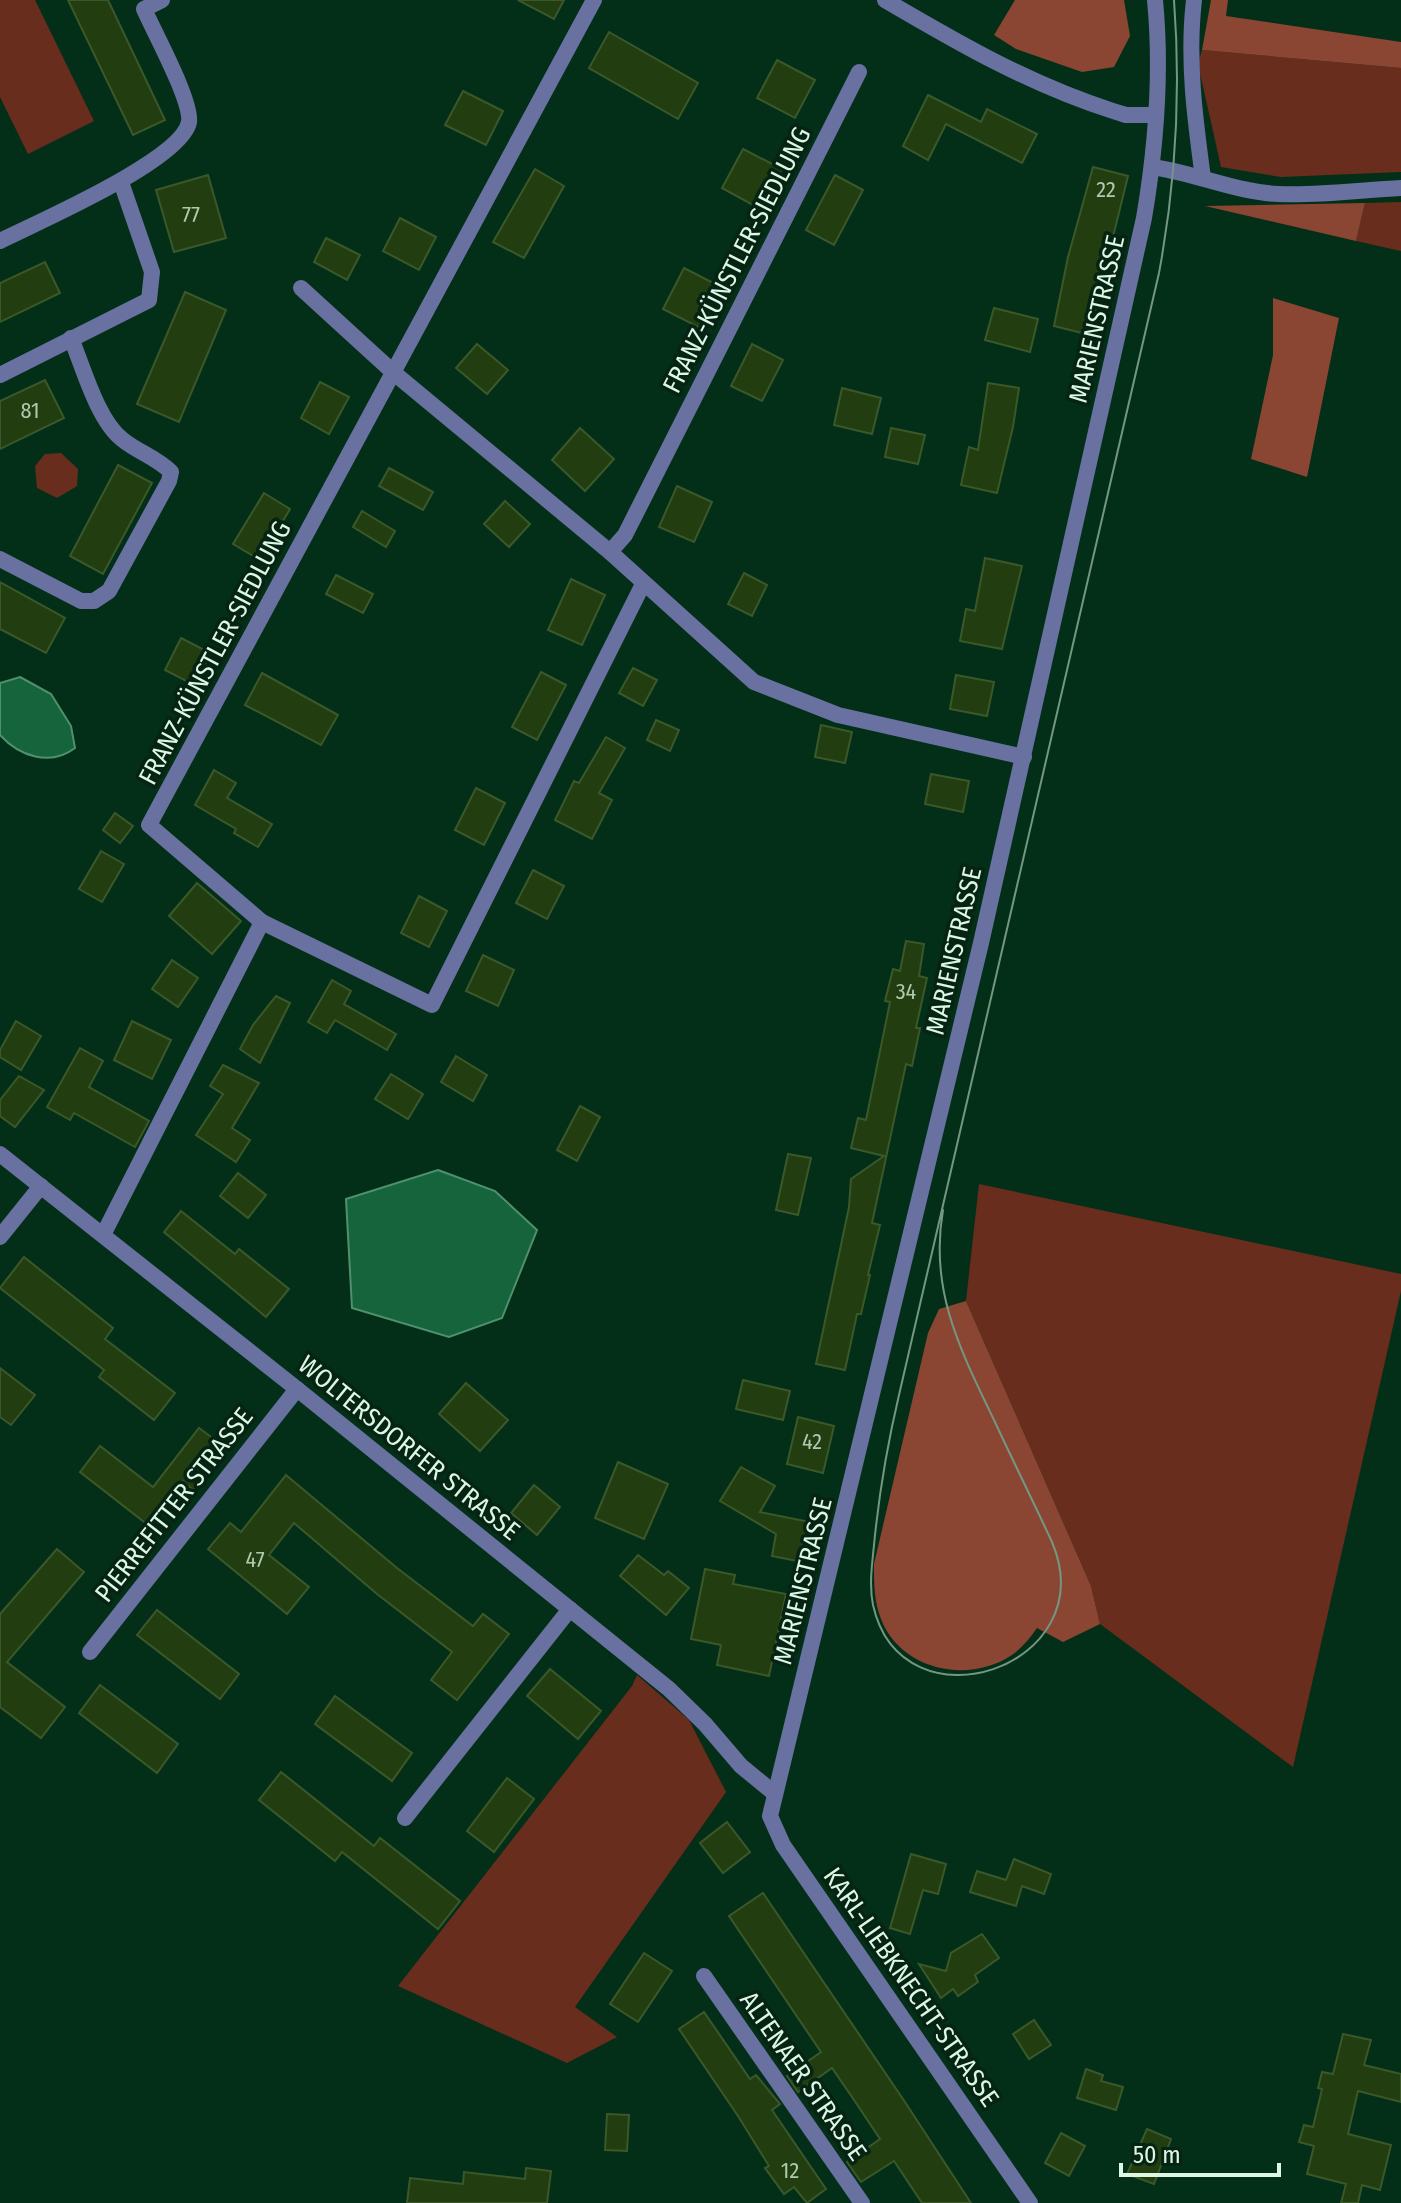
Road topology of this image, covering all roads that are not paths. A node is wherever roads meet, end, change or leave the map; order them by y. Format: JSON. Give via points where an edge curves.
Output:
{"nodes":[{"id":1,"x":162,"y":0,"type":"edge"},
{"id":2,"x":594,"y":0,"type":"edge"},
{"id":3,"x":885,"y":0,"type":"edge"},
{"id":4,"x":1155,"y":0,"type":"edge"},
{"id":5,"x":1194,"y":0,"type":"edge"},
{"id":6,"x":859,"y":72,"type":"dead end"},
{"id":7,"x":1156,"y":115,"type":"junction"},
{"id":8,"x":1152,"y":167,"type":"junction"},
{"id":9,"x":1203,"y":178,"type":"junction"},
{"id":10,"x":121,"y":182,"type":"junction"},
{"id":11,"x":1401,"y":188,"type":"edge"},
{"id":12,"x":0,"y":241,"type":"edge"},
{"id":13,"x":301,"y":288,"type":"dead end"},
{"id":14,"x":71,"y":338,"type":"junction"},
{"id":15,"x":394,"y":373,"type":"junction"},
{"id":16,"x":0,"y":375,"type":"edge"},
{"id":17,"x":610,"y":552,"type":"junction"},
{"id":18,"x":0,"y":559,"type":"edge"},
{"id":19,"x":643,"y":584,"type":"junction"},
{"id":20,"x":1024,"y":757,"type":"junction"},
{"id":21,"x":262,"y":922,"type":"junction"},
{"id":22,"x":0,"y":1154,"type":"edge"},
{"id":23,"x":41,"y":1186,"type":"junction"},
{"id":24,"x":103,"y":1235,"type":"junction"},
{"id":25,"x":0,"y":1237,"type":"edge"},
{"id":26,"x":297,"y":1389,"type":"junction"},
{"id":27,"x":570,"y":1609,"type":"junction"},
{"id":28,"x":90,"y":1652,"type":"dead end"},
{"id":29,"x":774,"y":1793,"type":"junction"},
{"id":30,"x":405,"y":1818,"type":"dead end"},
{"id":31,"x":704,"y":1976,"type":"dead end"},
{"id":32,"x":862,"y":2203,"type":"edge"},
{"id":33,"x":1030,"y":2203,"type":"edge"}],
"edges":[{"from":1,"to":10,"type":"street","via":[[144,9],[190,120],[186,131],[155,159]]},
{"from":2,"to":15,"type":"street","name":"FRANZ-KÜNSTLER-SIEDLUNG"},
{"from":3,"to":7,"type":"street","via":[[1030,81],[1126,115]]},
{"from":4,"to":7,"type":"street","name":"MARIENSTRASSE"},
{"from":5,"to":9,"type":"street","via":[[1193,100]]},
{"from":6,"to":17,"type":"street","name":"FRANZ-KÜNSTLER-SIEDLUNG","via":[[625,535]]},
{"from":7,"to":8,"type":"street","name":"MARIENSTRASSE"},
{"from":8,"to":9,"type":"street"},
{"from":8,"to":20,"type":"street","name":"MARIENSTRASSE"},
{"from":9,"to":11,"type":"street","via":[[1278,194]]},
{"from":10,"to":12,"type":"street"},
{"from":10,"to":14,"type":"street","via":[[152,272],[149,300]]},
{"from":13,"to":15,"type":"street"},
{"from":14,"to":16,"type":"street"},
{"from":14,"to":18,"type":"street","via":[[106,421],[121,439],[162,463],[171,472],[169,481],[109,591],[94,601],[81,601]]},
{"from":15,"to":17,"type":"street"},
{"from":15,"to":21,"type":"street","name":"FRANZ-KÜNSTLER-SIEDLUNG","via":[[149,825]]},
{"from":17,"to":19,"type":"street"},
{"from":19,"to":20,"type":"street","via":[[754,682],[838,715]]},
{"from":19,"to":21,"type":"street","name":"FRANZ-KÜNSTLER-SIEDLUNG","via":[[432,1005]]},
{"from":20,"to":29,"type":"street","name":"MARIENSTRASSE"},
{"from":21,"to":24,"type":"street"},
{"from":22,"to":23,"type":"street","name":"WOLTERSDORFER STRASSE"},
{"from":23,"to":24,"type":"street","name":"WOLTERSDORFER STRASSE"},
{"from":23,"to":25,"type":"street"},
{"from":24,"to":26,"type":"street","name":"WOLTERSDORFER STRASSE"},
{"from":26,"to":27,"type":"street","name":"WOLTERSDORFER STRASSE"},
{"from":26,"to":28,"type":"street","name":"PIERREFITTER STRASSE"},
{"from":27,"to":29,"type":"street","name":"WOLTERSDORFER STRASSE","via":[[669,1689],[741,1766]]},
{"from":27,"to":30,"type":"street"},
{"from":29,"to":33,"type":"street","name":"KARL-LIEBKNECHT-STRASSE","via":[[770,1816],[783,1845]]},
{"from":31,"to":32,"type":"street","name":"ALTENAER STRASSE"}]}
